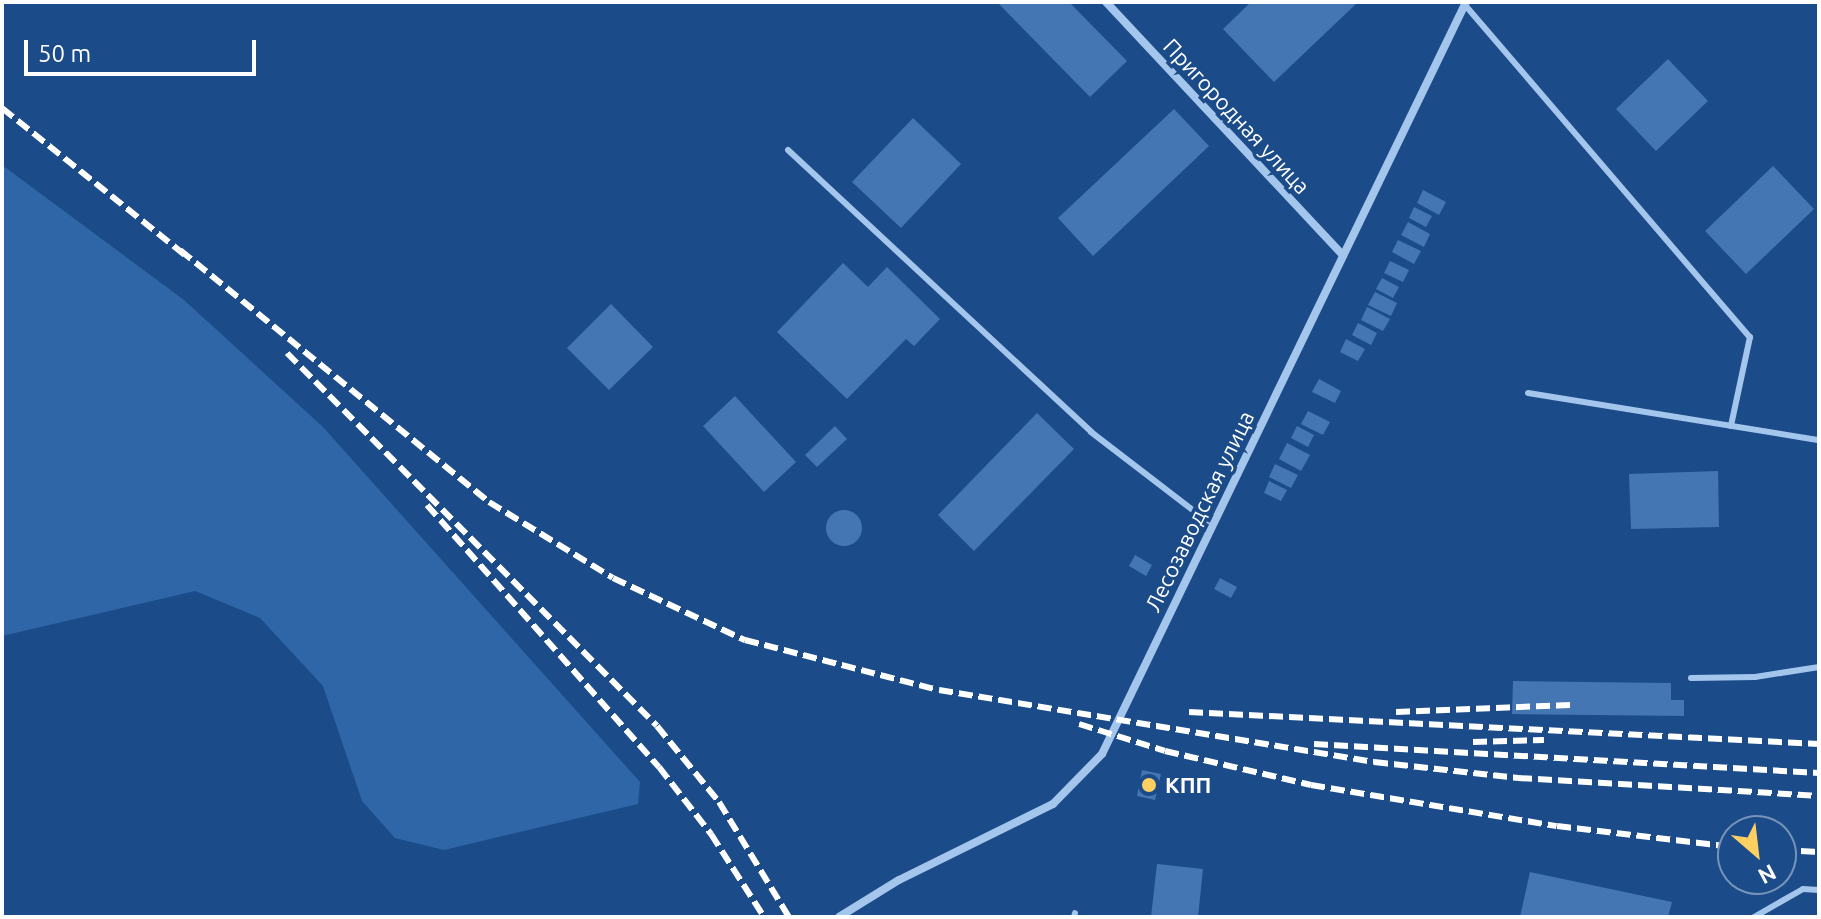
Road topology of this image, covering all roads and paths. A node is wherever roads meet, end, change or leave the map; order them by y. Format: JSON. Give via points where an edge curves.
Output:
{"nodes":[{"id":1,"x":1106,"y":2,"type":"edge"},
{"id":2,"x":1466,"y":3,"type":"edge"},
{"id":3,"x":788,"y":150,"type":"dead end"},
{"id":4,"x":1343,"y":255,"type":"junction"},
{"id":5,"x":1528,"y":393,"type":"dead end"},
{"id":6,"x":1731,"y":426,"type":"junction"},
{"id":7,"x":1819,"y":440,"type":"edge"},
{"id":8,"x":1212,"y":525,"type":"junction"},
{"id":9,"x":1819,"y":667,"type":"edge"},
{"id":10,"x":1691,"y":678,"type":"dead end"},
{"id":11,"x":1819,"y":890,"type":"edge"},
{"id":12,"x":839,"y":917,"type":"edge"},
{"id":13,"x":1754,"y":917,"type":"edge"}],
"edges":[{"from":1,"to":4,"type":"street","name":"Пригородная улица"},
{"from":2,"to":4,"type":"street","name":"Лесозаводская улица"},
{"from":2,"to":6,"type":"lane","via":[[1750,337]]},
{"from":3,"to":8,"type":"lane","via":[[1091,432]]},
{"from":4,"to":8,"type":"street","name":"Лесозаводская улица"},
{"from":5,"to":6,"type":"lane"},
{"from":6,"to":7,"type":"lane"},
{"from":8,"to":12,"type":"street","name":"Лесозаводская улица","via":[[1090,771],[1053,804],[899,880]]},
{"from":9,"to":10,"type":"lane","via":[[1755,677]]},
{"from":11,"to":13,"type":"lane","via":[[1803,889]]}]}
